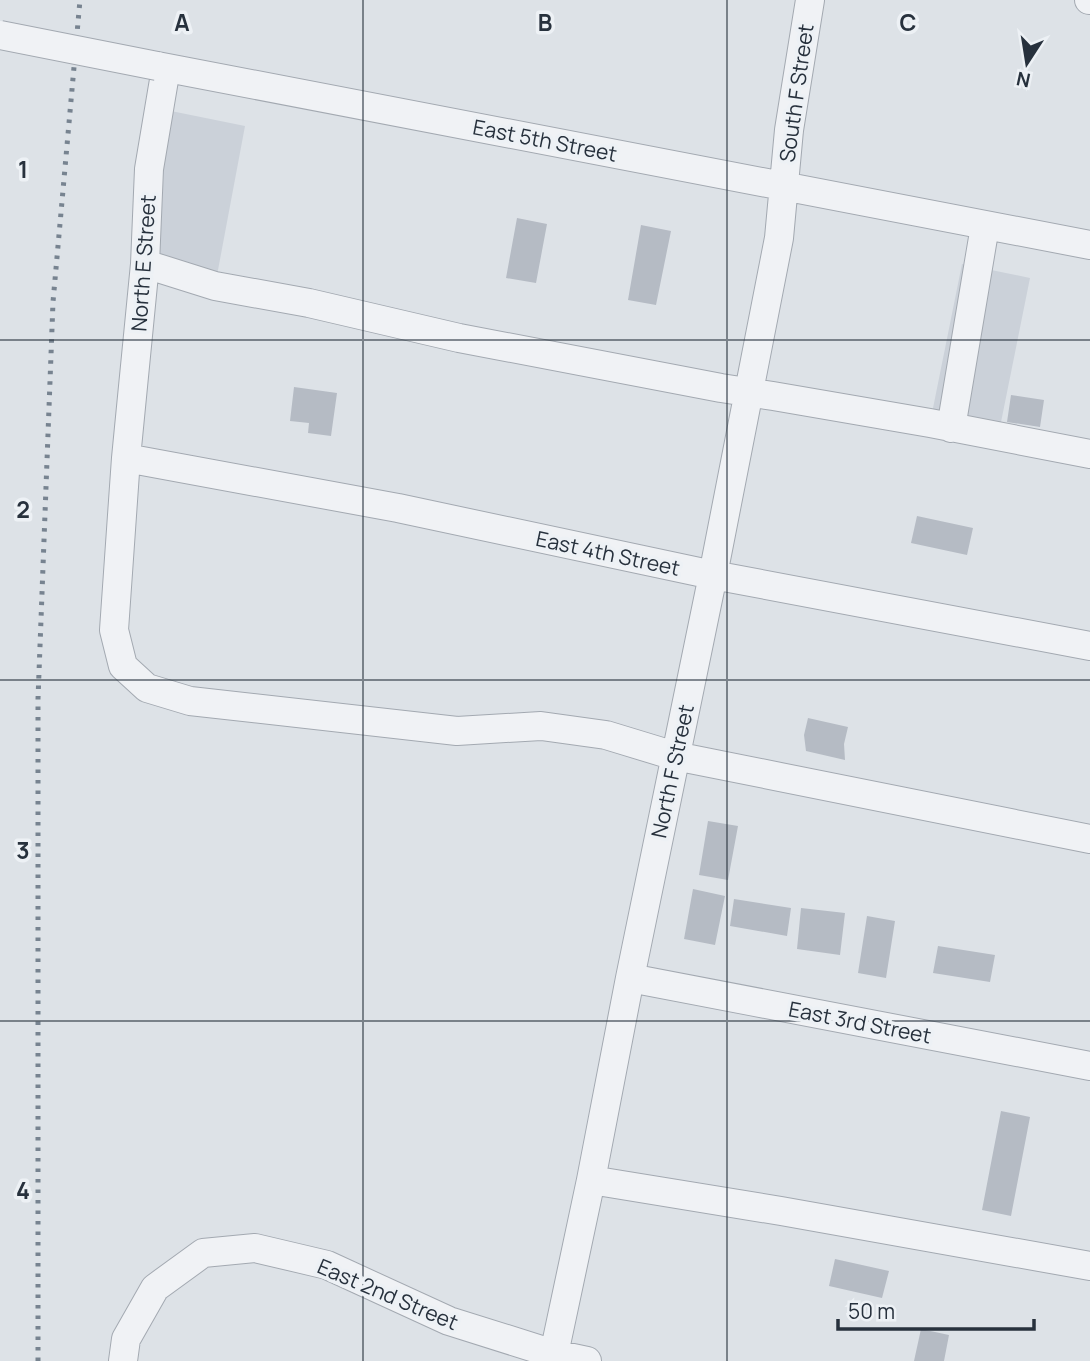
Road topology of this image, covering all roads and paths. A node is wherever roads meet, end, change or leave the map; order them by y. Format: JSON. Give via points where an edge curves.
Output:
{"nodes":[{"id":1,"x":810,"y":0,"type":"edge"},
{"id":2,"x":0,"y":34,"type":"edge"},
{"id":3,"x":162,"y":67,"type":"junction"},
{"id":4,"x":783,"y":186,"type":"junction"},
{"id":5,"x":985,"y":226,"type":"junction"},
{"id":6,"x":1090,"y":245,"type":"edge"},
{"id":7,"x":145,"y":264,"type":"junction"},
{"id":8,"x":748,"y":392,"type":"junction"},
{"id":9,"x":951,"y":428,"type":"junction"},
{"id":10,"x":1090,"y":454,"type":"edge"},
{"id":11,"x":126,"y":458,"type":"junction"},
{"id":12,"x":713,"y":575,"type":"junction"},
{"id":13,"x":1090,"y":646,"type":"edge"},
{"id":14,"x":675,"y":756,"type":"junction"},
{"id":15,"x":1090,"y":839,"type":"edge"},
{"id":16,"x":630,"y":978,"type":"junction"},
{"id":17,"x":1090,"y":1066,"type":"edge"},
{"id":18,"x":591,"y":1180,"type":"junction"},
{"id":19,"x":1090,"y":1266,"type":"edge"},
{"id":20,"x":554,"y":1354,"type":"junction"},
{"id":21,"x":123,"y":1361,"type":"edge"},
{"id":22,"x":587,"y":1361,"type":"edge"}],
"edges":[{"from":1,"to":4,"type":"street","name":"South F Street"},
{"from":2,"to":3,"type":"street","name":"East 5th Street","bridge":true},
{"from":3,"to":4,"type":"street","name":"East 5th Street"},
{"from":3,"to":7,"type":"street","name":"North E Street","via":[[149,169]]},
{"from":4,"to":5,"type":"street","name":"East 5th Street"},
{"from":4,"to":8,"type":"street","name":"North F Street","via":[[779,238]]},
{"from":5,"to":6,"type":"street","name":"East 5th Street"},
{"from":5,"to":9,"type":"street"},
{"from":7,"to":8,"type":"street","via":[[215,286]]},
{"from":7,"to":11,"type":"street","name":"North E Street"},
{"from":8,"to":9,"type":"street"},
{"from":8,"to":12,"type":"street","name":"North F Street"},
{"from":9,"to":10,"type":"street"},
{"from":11,"to":12,"type":"street","name":"East 4th Street","via":[[398,508]]},
{"from":11,"to":14,"type":"street","name":"North E Street","via":[[114,630],[123,666],[147,688],[190,701],[457,731],[541,726],[606,735]]},
{"from":12,"to":13,"type":"street","name":"East 4th Street"},
{"from":12,"to":14,"type":"street","name":"North F Street"},
{"from":14,"to":15,"type":"street","name":"North E Street"},
{"from":14,"to":16,"type":"street","name":"North F Street"},
{"from":16,"to":17,"type":"street","name":"East 3rd Street"},
{"from":16,"to":18,"type":"street","name":"North F Street"},
{"from":18,"to":19,"type":"street"},
{"from":18,"to":20,"type":"street","name":"North F Street"},
{"from":20,"to":21,"type":"street","name":"East 2nd Street","via":[[449,1321],[327,1265],[255,1248],[203,1253],[155,1288],[126,1339]]},
{"from":20,"to":22,"type":"street","name":"East 2nd Street"}]}
